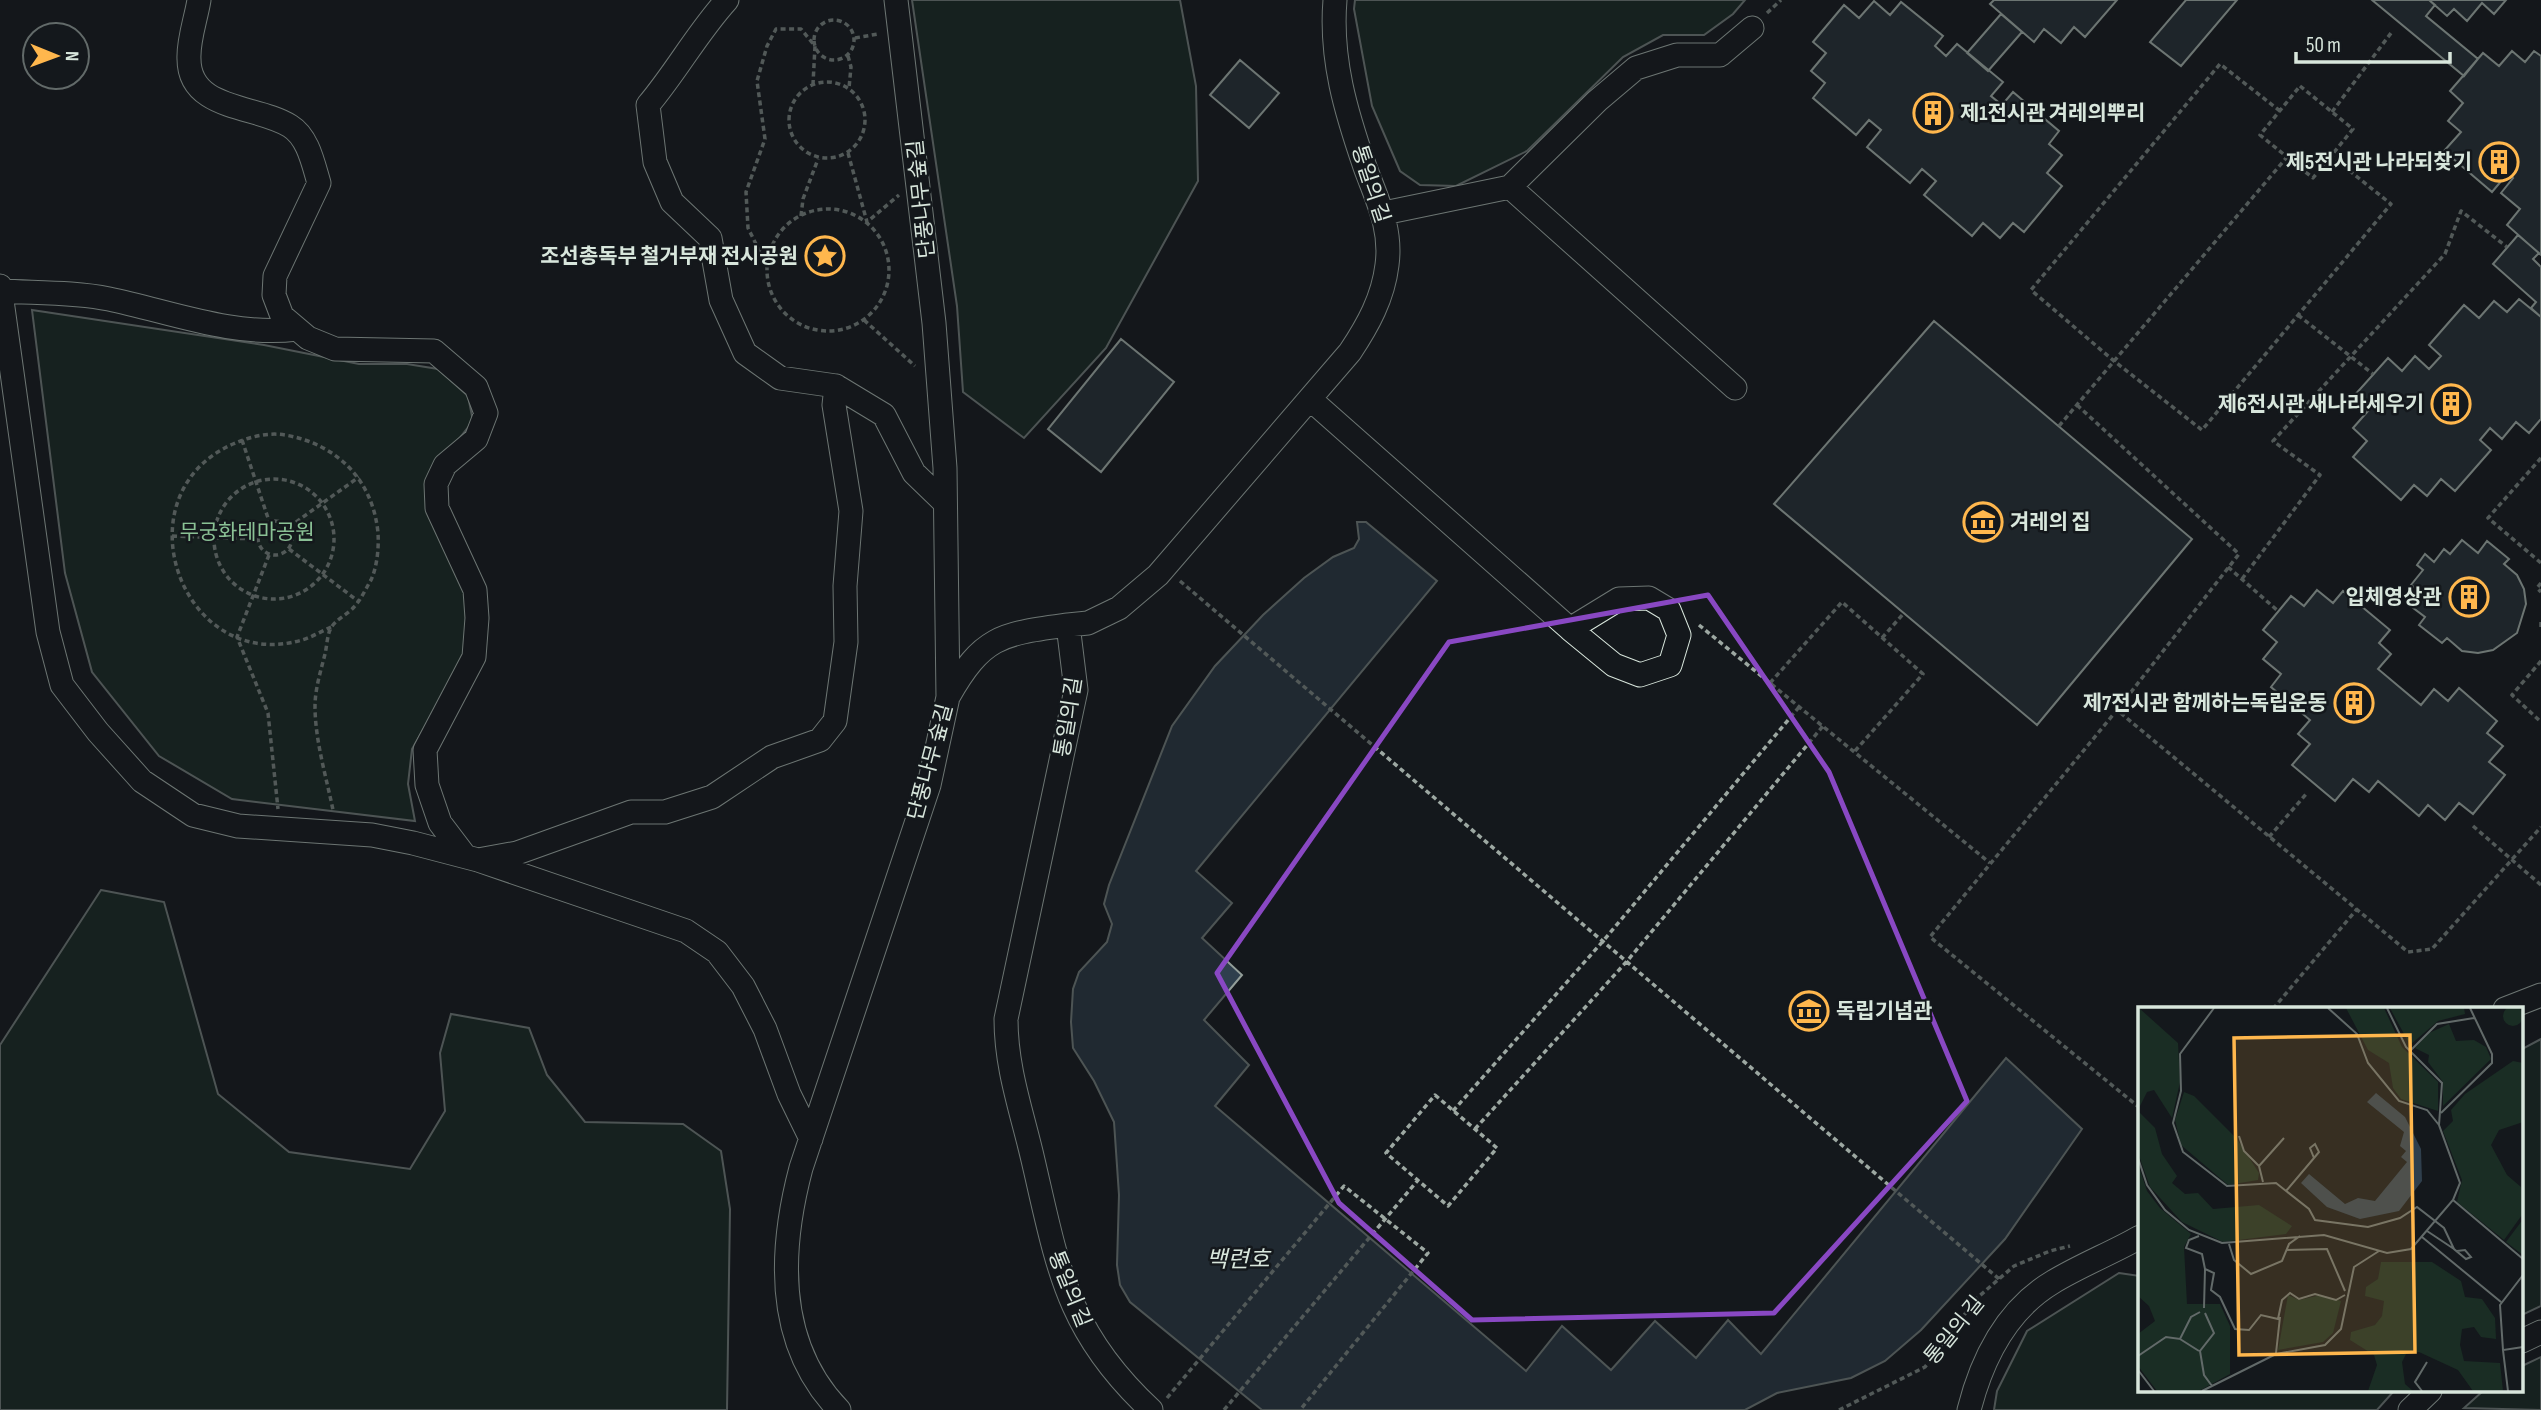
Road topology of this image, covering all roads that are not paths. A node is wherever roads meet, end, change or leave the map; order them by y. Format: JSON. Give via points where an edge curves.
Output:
{"nodes":[{"id":1,"x":199,"y":0,"type":"edge"},
{"id":2,"x":727,"y":0,"type":"edge"},
{"id":3,"x":896,"y":0,"type":"edge"},
{"id":4,"x":1335,"y":0,"type":"edge"},
{"id":5,"x":1752,"y":28,"type":"dead end"},
{"id":6,"x":1510,"y":187,"type":"junction"},
{"id":7,"x":1384,"y":213,"type":"junction"},
{"id":8,"x":1,"y":288,"type":"edge"},
{"id":9,"x":298,"y":329,"type":"junction"},
{"id":10,"x":835,"y":386,"type":"junction"},
{"id":11,"x":1735,"y":388,"type":"dead end"},
{"id":12,"x":1310,"y":399,"type":"junction"},
{"id":13,"x":944,"y":502,"type":"junction"},
{"id":14,"x":1068,"y":625,"type":"junction"},
{"id":15,"x":1570,"y":629,"type":"dead end"},
{"id":16,"x":948,"y":697,"type":"junction"},
{"id":17,"x":472,"y":858,"type":"junction"},
{"id":18,"x":2541,"y":995,"type":"edge"},
{"id":19,"x":2510,"y":1007,"type":"edge"},
{"id":20,"x":811,"y":1139,"type":"junction"},
{"id":21,"x":2138,"y":1238,"type":"edge"},
{"id":22,"x":2541,"y":1332,"type":"edge"},
{"id":23,"x":2524,"y":1340,"type":"edge"},
{"id":24,"x":2429,"y":1392,"type":"edge"},
{"id":25,"x":1158,"y":1405,"type":"edge"},
{"id":26,"x":2412,"y":1409,"type":"edge"},
{"id":27,"x":839,"y":1410,"type":"edge"},
{"id":28,"x":1969,"y":1410,"type":"edge"}],
"edges":[{"from":1,"to":9,"type":"street","via":[[188,60],[196,83],[207,97],[291,127],[310,151],[318,183],[275,276],[274,295],[282,316]]},
{"from":2,"to":10,"type":"street","via":[[648,106],[654,162],[672,202],[710,238],[722,300],[745,353],[780,378]]},
{"from":3,"to":13,"type":"street","name":"단풍나무 숲길","via":[[919,179],[939,389]]},
{"from":4,"to":7,"type":"street","name":"통일의 길","via":[[1333,43],[1338,74]]},
{"from":5,"to":6,"type":"street","via":[[1720,55],[1677,55],[1636,68]]},
{"from":6,"to":7,"type":"street"},
{"from":6,"to":11,"type":"street"},
{"from":7,"to":12,"type":"street","name":"통일의 길","via":[[1388,264],[1383,290],[1350,352]]},
{"from":8,"to":9,"type":"street","via":[[106,298],[196,321],[271,332]]},
{"from":8,"to":17,"type":"street","via":[[48,632],[62,685],[98,732],[142,781],[193,815],[238,826],[372,835]]},
{"from":9,"to":17,"type":"street","via":[[335,349],[434,351],[476,387],[486,413],[476,439],[445,465],[436,484],[437,508],[475,590],[477,618],[474,657],[425,750],[427,785],[440,823]]},
{"from":10,"to":13,"type":"street","via":[[884,415],[914,473]]},
{"from":10,"to":17,"type":"street","via":[[851,511],[846,642],[835,720],[828,730],[820,740],[772,757],[712,797],[665,812],[631,812],[517,853]]},
{"from":12,"to":14,"type":"street","name":"통일의 길","via":[[1164,567],[1119,608],[1088,623]]},
{"from":12,"to":15,"type":"street"},
{"from":13,"to":16,"type":"street","name":"단풍나무 숲길"},
{"from":14,"to":16,"type":"street","via":[[994,639],[961,674]]},
{"from":14,"to":25,"type":"street","name":"통일의 길","via":[[1076,690],[1006,1019],[1006,1050],[1052,1248],[1072,1305],[1098,1352]]},
{"from":16,"to":20,"type":"street","name":"단풍나무 숲길","via":[[929,785]]},
{"from":17,"to":20,"type":"street","via":[[686,931],[717,951],[743,986],[765,1028]]},
{"from":18,"to":19,"type":"street"},
{"from":20,"to":27,"type":"street","name":"단풍나무 숲길","via":[[788,1230],[786,1302],[809,1368]]},
{"from":21,"to":28,"type":"street","via":[[2050,1284],[2016,1314],[1994,1340],[1979,1371]]},
{"from":22,"to":23,"type":"street"},
{"from":24,"to":26,"type":"street"}]}
